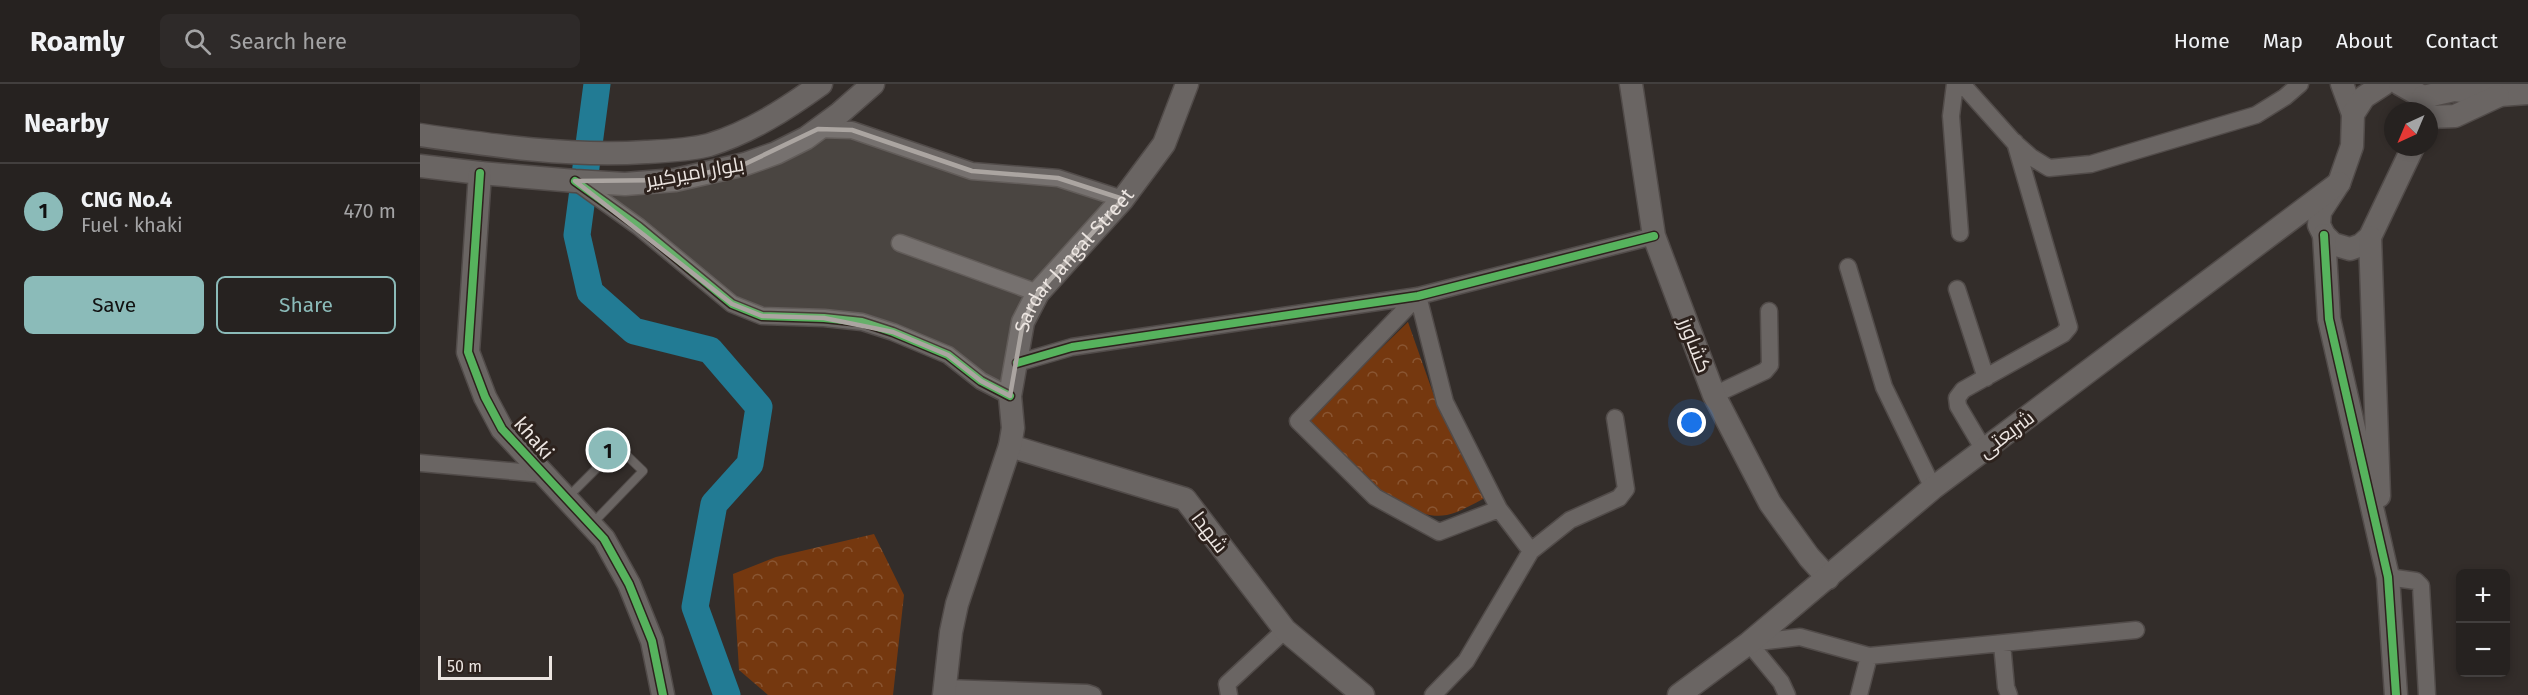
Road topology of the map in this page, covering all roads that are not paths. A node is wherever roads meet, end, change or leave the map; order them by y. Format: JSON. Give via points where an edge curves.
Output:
{"nodes":[{"id":1,"x":820,"y":84,"type":"edge"},
{"id":2,"x":873,"y":84,"type":"edge"},
{"id":3,"x":1187,"y":84,"type":"edge"},
{"id":4,"x":1631,"y":84,"type":"edge"},
{"id":5,"x":1955,"y":84,"type":"edge"},
{"id":6,"x":1962,"y":84,"type":"edge"},
{"id":7,"x":2300,"y":84,"type":"edge"},
{"id":8,"x":2342,"y":84,"type":"edge"},
{"id":9,"x":2384,"y":84,"type":"edge"},
{"id":10,"x":2400,"y":84,"type":"edge"},
{"id":11,"x":2528,"y":93,"type":"edge"},
{"id":12,"x":2420,"y":102,"type":"edge"},
{"id":13,"x":2438,"y":111,"type":"edge"},
{"id":14,"x":2353,"y":114,"type":"junction"},
{"id":15,"x":818,"y":129,"type":"junction"},
{"id":16,"x":420,"y":135,"type":"edge"},
{"id":17,"x":2014,"y":142,"type":"junction"},
{"id":18,"x":2409,"y":156,"type":"edge"},
{"id":19,"x":420,"y":166,"type":"edge"},
{"id":20,"x":480,"y":173,"type":"junction"},
{"id":21,"x":575,"y":181,"type":"junction"},
{"id":22,"x":2339,"y":183,"type":"junction"},
{"id":23,"x":1123,"y":199,"type":"junction"},
{"id":24,"x":1960,"y":233,"type":"dead end"},
{"id":25,"x":2324,"y":235,"type":"junction"},
{"id":26,"x":1654,"y":236,"type":"junction"},
{"id":27,"x":2370,"y":237,"type":"junction"},
{"id":28,"x":900,"y":243,"type":"dead end"},
{"id":29,"x":1848,"y":267,"type":"dead end"},
{"id":30,"x":1958,"y":289,"type":"dead end"},
{"id":31,"x":1038,"y":293,"type":"junction"},
{"id":32,"x":1418,"y":296,"type":"junction"},
{"id":33,"x":1769,"y":311,"type":"dead end"},
{"id":34,"x":1017,"y":363,"type":"junction"},
{"id":35,"x":1986,"y":378,"type":"junction"},
{"id":36,"x":1714,"y":395,"type":"junction"},
{"id":37,"x":1010,"y":396,"type":"junction"},
{"id":38,"x":1615,"y":418,"type":"dead end"},
{"id":39,"x":1010,"y":446,"type":"junction"},
{"id":40,"x":1984,"y":450,"type":"junction"},
{"id":41,"x":420,"y":463,"type":"edge"},
{"id":42,"x":543,"y":474,"type":"junction"},
{"id":43,"x":1933,"y":488,"type":"junction"},
{"id":44,"x":566,"y":499,"type":"junction"},
{"id":45,"x":1499,"y":509,"type":"junction"},
{"id":46,"x":591,"y":525,"type":"junction"},
{"id":47,"x":1531,"y":551,"type":"junction"},
{"id":48,"x":2381,"y":552,"type":"junction"},
{"id":49,"x":2388,"y":577,"type":"junction"},
{"id":50,"x":1828,"y":578,"type":"junction"},
{"id":51,"x":1285,"y":630,"type":"junction"},
{"id":52,"x":2136,"y":630,"type":"dead end"},
{"id":53,"x":1749,"y":643,"type":"junction"},
{"id":54,"x":2002,"y":644,"type":"junction"},
{"id":55,"x":1869,"y":656,"type":"junction"},
{"id":56,"x":945,"y":692,"type":"edge"},
{"id":57,"x":663,"y":695,"type":"edge"},
{"id":58,"x":1093,"y":695,"type":"edge"},
{"id":59,"x":1229,"y":695,"type":"edge"},
{"id":60,"x":1363,"y":695,"type":"edge"},
{"id":61,"x":1433,"y":695,"type":"edge"},
{"id":62,"x":1679,"y":695,"type":"edge"},
{"id":63,"x":1787,"y":695,"type":"edge"},
{"id":64,"x":1859,"y":695,"type":"edge"},
{"id":65,"x":2009,"y":695,"type":"edge"},
{"id":66,"x":2396,"y":695,"type":"edge"},
{"id":67,"x":2427,"y":695,"type":"edge"}],
"edges":[{"from":1,"to":16,"type":"street","name":"بلوار امیرکبیر","via":[[768,120],[737,135],[707,145],[666,151],[600,155],[485,146]]},
{"from":2,"to":15,"type":"street","name":"بلوار امیرکبیر"},
{"from":3,"to":23,"type":"street","name":"Sardar Jangal Street","via":[[1164,144]]},
{"from":4,"to":26,"type":"street","name":"کشاورز"},
{"from":5,"to":24,"type":"street","via":[[1951,116]]},
{"from":6,"to":17,"type":"street"},
{"from":7,"to":17,"type":"street","via":[[2256,115],[2091,164],[2049,168]]},
{"from":8,"to":14,"type":"street"},
{"from":9,"to":14,"type":"street","via":[[2364,97]]},
{"from":10,"to":12,"type":"street"},
{"from":11,"to":13,"type":"street","via":[[2500,95],[2455,116]]},
{"from":14,"to":22,"type":"street","via":[[2352,146]]},
{"from":15,"to":21,"type":"street","name":"بلوار امیرکبیر","via":[[755,160],[675,180],[625,184]]},
{"from":15,"to":23,"type":"street","via":[[852,130],[972,171],[1058,178]]},
{"from":17,"to":35,"type":"street","via":[[2069,327]]},
{"from":18,"to":27,"type":"street"},
{"from":19,"to":20,"type":"street","name":"بلوار امیرکبیر"},
{"from":20,"to":21,"type":"street","name":"بلوار امیرکبیر"},
{"from":20,"to":42,"type":"street","name":"khaki","via":[[468,352],[502,429]]},
{"from":21,"to":37,"type":"street","via":[[639,227],[732,304],[762,316],[862,322],[948,355],[981,381]]},
{"from":22,"to":25,"type":"street","via":[[2320,212],[2319,225]]},
{"from":22,"to":40,"type":"street","name":"شریعتی"},
{"from":23,"to":31,"type":"street","name":"Sardar Jangal Street"},
{"from":25,"to":27,"type":"street","via":[[2334,244],[2350,249]]},
{"from":25,"to":48,"type":"street","via":[[2329,319]]},
{"from":26,"to":32,"type":"street"},
{"from":26,"to":36,"type":"street","name":"کشاورز"},
{"from":27,"to":48,"type":"street"},
{"from":28,"to":31,"type":"street"},
{"from":29,"to":43,"type":"street","via":[[1884,387]]},
{"from":30,"to":35,"type":"street"},
{"from":31,"to":34,"type":"street","name":"Sardar Jangal Street","via":[[1023,322]]},
{"from":32,"to":34,"type":"street","via":[[1072,347]]},
{"from":32,"to":45,"type":"street","via":[[1445,402]]},
{"from":32,"to":45,"type":"street","via":[[1298,421],[1375,497],[1439,532]]},
{"from":33,"to":36,"type":"street","via":[[1770,365]]},
{"from":34,"to":37,"type":"street","name":"Sardar Jangal Street"},
{"from":35,"to":40,"type":"street","via":[[1963,390],[1957,398]]},
{"from":36,"to":50,"type":"street","name":"کشاورز","via":[[1770,503]]},
{"from":37,"to":39,"type":"street","name":"Sardar Jangal Street","via":[[1014,428]]},
{"from":38,"to":47,"type":"street","via":[[1626,489],[1619,498],[1570,520]]},
{"from":39,"to":51,"type":"street","name":"شهدا","via":[[1185,499]]},
{"from":39,"to":56,"type":"street","name":"Sardar Jangal Street","via":[[957,604]]},
{"from":40,"to":43,"type":"street","name":"شریعتی"},
{"from":41,"to":42,"type":"street"},
{"from":42,"to":44,"type":"street","name":"khaki"},
{"from":43,"to":50,"type":"street","name":"شریعتی"},
{"from":44,"to":46,"type":"street","name":"khaki"},
{"from":44,"to":46,"type":"lane","via":[[618,447],[643,471]]},
{"from":45,"to":47,"type":"street"},
{"from":46,"to":57,"type":"street","name":"khaki","via":[[604,539],[629,584],[652,641]]},
{"from":47,"to":61,"type":"street","via":[[1466,661]]},
{"from":48,"to":49,"type":"street"},
{"from":49,"to":66,"type":"street"},
{"from":49,"to":67,"type":"street","via":[[2416,581],[2421,586]]},
{"from":50,"to":53,"type":"street","name":"شریعتی"},
{"from":51,"to":59,"type":"street","via":[[1227,684]]},
{"from":51,"to":60,"type":"street","name":"شهدا"},
{"from":52,"to":54,"type":"street"},
{"from":53,"to":55,"type":"street","via":[[1800,637]]},
{"from":53,"to":62,"type":"street","name":"شریعتی"},
{"from":53,"to":63,"type":"street"},
{"from":54,"to":55,"type":"street"},
{"from":54,"to":65,"type":"street"},
{"from":55,"to":64,"type":"street"},
{"from":56,"to":58,"type":"street"}]}
